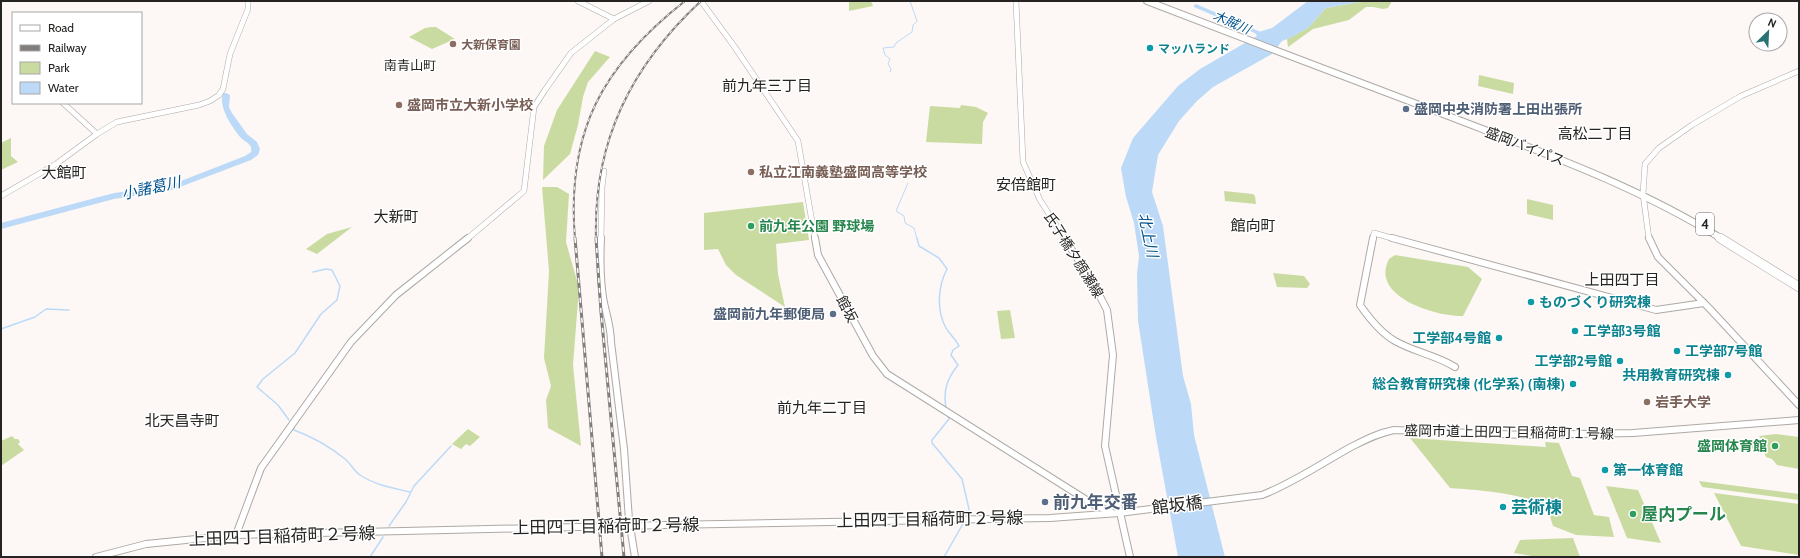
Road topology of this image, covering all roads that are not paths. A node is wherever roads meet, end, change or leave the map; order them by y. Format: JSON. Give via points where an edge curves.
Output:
{"nodes":[{"id":1,"x":248,"y":1,"type":"edge"},
{"id":2,"x":578,"y":1,"type":"edge"},
{"id":3,"x":649,"y":1,"type":"edge"},
{"id":4,"x":701,"y":1,"type":"edge"},
{"id":5,"x":1016,"y":1,"type":"edge"},
{"id":6,"x":1147,"y":1,"type":"edge"},
{"id":7,"x":1153,"y":1,"type":"edge"},
{"id":8,"x":614,"y":19,"type":"junction"},
{"id":9,"x":1246,"y":38,"type":"junction"},
{"id":10,"x":1799,"y":71,"type":"edge"},
{"id":11,"x":64,"y":104,"type":"edge"},
{"id":12,"x":97,"y":134,"type":"junction"},
{"id":13,"x":604,"y":172,"type":"dead end"},
{"id":14,"x":1643,"y":192,"type":"junction"},
{"id":15,"x":1,"y":196,"type":"edge"},
{"id":16,"x":1799,"y":283,"type":"edge"},
{"id":17,"x":1799,"y":287,"type":"edge"},
{"id":18,"x":1704,"y":304,"type":"junction"},
{"id":19,"x":1455,"y":367,"type":"dead end"},
{"id":20,"x":1799,"y":406,"type":"edge"},
{"id":21,"x":1799,"y":420,"type":"edge"},
{"id":22,"x":1235,"y":498,"type":"joint"},
{"id":23,"x":1118,"y":512,"type":"junction"},
{"id":24,"x":236,"y":536,"type":"junction"},
{"id":25,"x":96,"y":557,"type":"edge"},
{"id":26,"x":635,"y":557,"type":"edge"},
{"id":27,"x":1130,"y":557,"type":"edge"}],
"edges":[{"from":1,"to":12,"type":"street","via":[[248,9],[230,54],[223,89],[219,95],[199,105],[120,121]]},
{"from":2,"to":8,"type":"street"},
{"from":3,"to":8,"type":"street"},
{"from":4,"to":23,"type":"street","name":"館坂","via":[[798,142],[818,255],[873,356],[887,374],[1096,506]]},
{"from":5,"to":23,"type":"street","name":"氏子橋夕顔瀬線","via":[[1023,162],[1040,200],[1092,281],[1107,310],[1113,355],[1105,446]]},
{"from":6,"to":9,"type":"highway","name":"盛岡バイパス","number":"4"},
{"from":7,"to":9,"type":"highway","name":"盛岡バイパス","number":"4"},
{"from":8,"to":24,"type":"street","via":[[571,53],[534,107],[524,191],[396,295],[351,342],[261,468]]},
{"from":9,"to":14,"type":"highway","name":"盛岡バイパス","number":"4"},
{"from":10,"to":14,"type":"street","via":[[1741,96],[1659,148],[1645,164]]},
{"from":11,"to":12,"type":"street"},
{"from":12,"to":15,"type":"street","via":[[56,164]]},
{"from":13,"to":26,"type":"street","via":[[600,256],[604,302],[611,329],[629,520]]},
{"from":14,"to":16,"type":"highway","name":"盛岡バイパス","number":"4","via":[[1721,233]]},
{"from":14,"to":17,"type":"highway","name":"盛岡バイパス","number":"4","via":[[1726,240]]},
{"from":14,"to":18,"type":"street","via":[[1649,238],[1658,257]]},
{"from":18,"to":19,"type":"street","via":[[1656,310],[1374,234],[1360,305],[1396,342],[1446,361]]},
{"from":18,"to":20,"type":"street"},
{"from":21,"to":22,"type":"street","name":"盛岡市道上田四丁目稲荷町１号線","via":[[1633,433],[1526,435],[1394,430],[1371,437],[1317,465],[1282,487],[1262,495]]},
{"from":22,"to":23,"type":"street","name":"館坂橋"},
{"from":23,"to":24,"type":"street","name":"上田四丁目稲荷町２号線","bridge":true,"via":[[1050,518]]},
{"from":23,"to":27,"type":"street","name":"氏子橋夕顔瀬線"},
{"from":24,"to":25,"type":"street","name":"上田四丁目稲荷町２号線","via":[[146,544]]}]}
